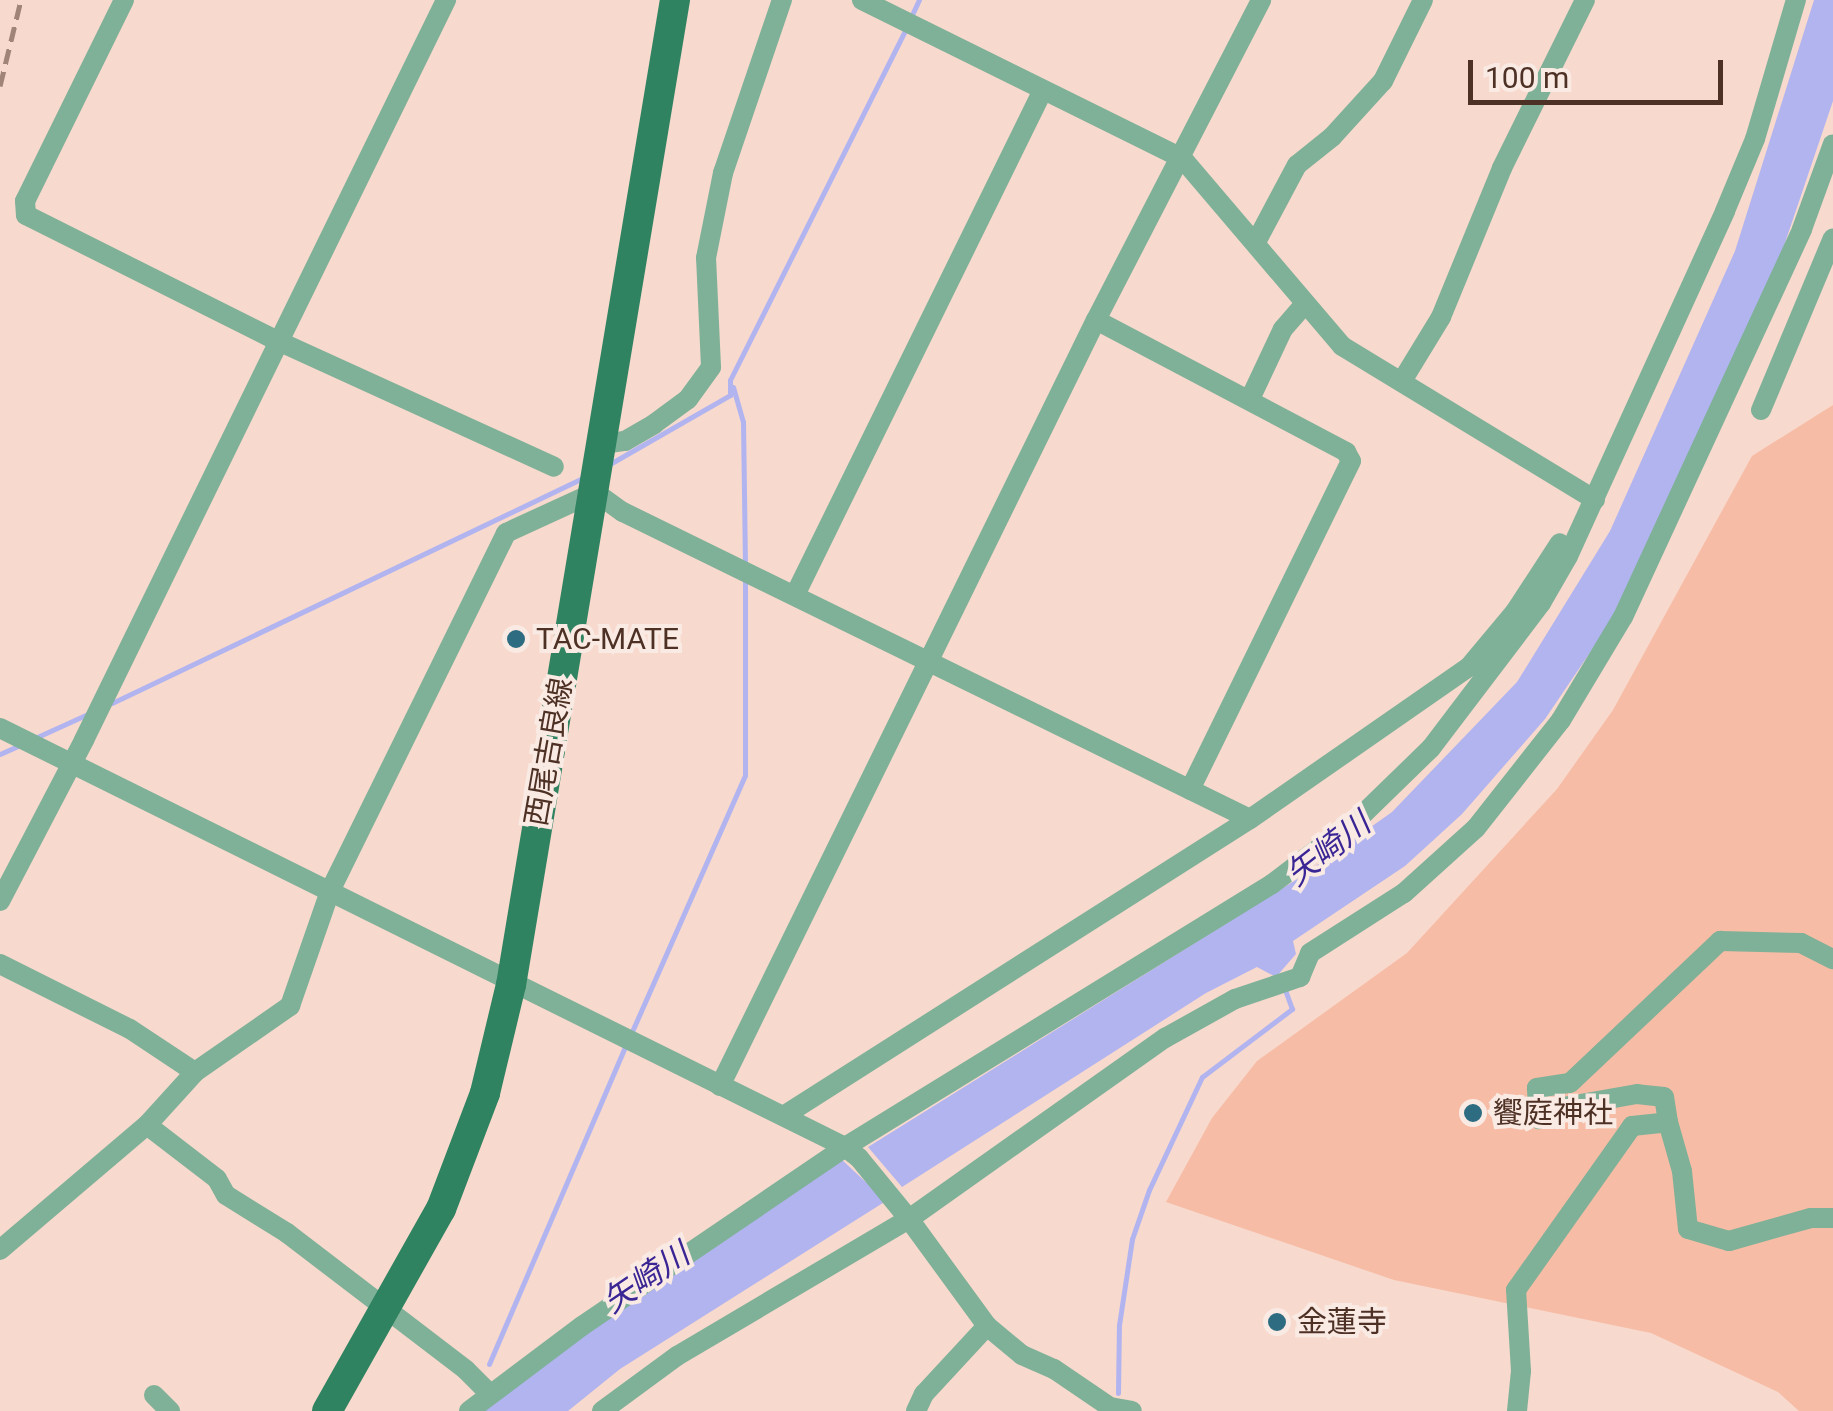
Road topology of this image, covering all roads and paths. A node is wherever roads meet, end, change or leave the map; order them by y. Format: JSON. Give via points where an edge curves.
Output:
{"nodes":[{"id":1,"x":124,"y":0,"type":"edge"},
{"id":2,"x":446,"y":0,"type":"edge"},
{"id":3,"x":675,"y":0,"type":"edge"},
{"id":4,"x":782,"y":0,"type":"edge"},
{"id":5,"x":862,"y":0,"type":"edge"},
{"id":6,"x":1261,"y":0,"type":"edge"},
{"id":7,"x":1423,"y":0,"type":"edge"},
{"id":8,"x":1586,"y":0,"type":"edge"},
{"id":9,"x":1796,"y":0,"type":"edge"},
{"id":10,"x":1043,"y":90,"type":"junction"},
{"id":11,"x":1833,"y":144,"type":"edge"},
{"id":12,"x":1182,"y":158,"type":"junction"},
{"id":13,"x":1833,"y":238,"type":"edge"},
{"id":14,"x":1256,"y":242,"type":"junction"},
{"id":15,"x":1304,"y":305,"type":"junction"},
{"id":16,"x":1096,"y":320,"type":"junction"},
{"id":17,"x":278,"y":341,"type":"junction"},
{"id":18,"x":1402,"y":380,"type":"junction"},
{"id":19,"x":1250,"y":399,"type":"junction"},
{"id":20,"x":1760,"y":410,"type":"dead end"},
{"id":21,"x":602,"y":448,"type":"junction"},
{"id":22,"x":554,"y":467,"type":"dead end"},
{"id":23,"x":595,"y":492,"type":"junction"},
{"id":24,"x":1589,"y":496,"type":"junction"},
{"id":25,"x":796,"y":593,"type":"junction"},
{"id":26,"x":930,"y":662,"type":"junction"},
{"id":27,"x":3,"y":730,"type":"edge"},
{"id":28,"x":60,"y":760,"type":"junction"},
{"id":29,"x":1190,"y":790,"type":"junction"},
{"id":30,"x":1250,"y":820,"type":"junction"},
{"id":31,"x":330,"y":891,"type":"junction"},
{"id":32,"x":0,"y":901,"type":"edge"},
{"id":33,"x":1833,"y":959,"type":"edge"},
{"id":34,"x":0,"y":964,"type":"edge"},
{"id":35,"x":511,"y":985,"type":"junction"},
{"id":36,"x":195,"y":1072,"type":"junction"},
{"id":37,"x":720,"y":1086,"type":"junction"},
{"id":38,"x":785,"y":1116,"type":"junction"},
{"id":39,"x":1668,"y":1122,"type":"junction"},
{"id":40,"x":147,"y":1124,"type":"junction"},
{"id":41,"x":852,"y":1152,"type":"junction"},
{"id":42,"x":1833,"y":1218,"type":"edge"},
{"id":43,"x":909,"y":1219,"type":"junction"},
{"id":44,"x":0,"y":1250,"type":"edge"},
{"id":45,"x":388,"y":1310,"type":"junction"},
{"id":46,"x":987,"y":1326,"type":"junction"},
{"id":47,"x":154,"y":1394,"type":"dead end"},
{"id":48,"x":489,"y":1394,"type":"junction"},
{"id":49,"x":170,"y":1411,"type":"edge"},
{"id":50,"x":327,"y":1411,"type":"edge"},
{"id":51,"x":469,"y":1411,"type":"edge"},
{"id":52,"x":602,"y":1411,"type":"edge"},
{"id":53,"x":916,"y":1411,"type":"edge"},
{"id":54,"x":1132,"y":1411,"type":"edge"},
{"id":55,"x":1517,"y":1411,"type":"edge"}],
"edges":[{"from":1,"to":17,"type":"street","via":[[24,201],[26,215]]},
{"from":2,"to":17,"type":"street"},
{"from":3,"to":21,"type":"main road","name":"西尾吉良線"},
{"from":4,"to":21,"type":"street","via":[[722,173],[706,258],[711,367],[688,399],[625,441]]},
{"from":5,"to":10,"type":"street"},
{"from":6,"to":12,"type":"street"},
{"from":7,"to":14,"type":"street","via":[[1383,81],[1297,166]]},
{"from":8,"to":18,"type":"street","via":[[1502,168],[1441,316]]},
{"from":9,"to":24,"type":"street","via":[[1755,138]]},
{"from":10,"to":12,"type":"street"},
{"from":10,"to":25,"type":"street"},
{"from":11,"to":43,"type":"street","via":[[1802,229],[1623,617],[1560,720],[1476,828],[1404,893],[1310,954],[1300,977],[1235,999],[1165,1038]]},
{"from":12,"to":14,"type":"street"},
{"from":12,"to":16,"type":"street"},
{"from":13,"to":20,"type":"street"},
{"from":14,"to":15,"type":"street"},
{"from":15,"to":18,"type":"street","via":[[1342,346]]},
{"from":15,"to":19,"type":"street","via":[[1284,329]]},
{"from":16,"to":19,"type":"street"},
{"from":16,"to":26,"type":"street"},
{"from":17,"to":22,"type":"street"},
{"from":17,"to":28,"type":"street","via":[[84,740]]},
{"from":18,"to":24,"type":"street"},
{"from":19,"to":29,"type":"street","via":[[1346,452],[1351,461]]},
{"from":21,"to":23,"type":"main road","name":"西尾吉良線"},
{"from":23,"to":25,"type":"street"},
{"from":23,"to":31,"type":"street","via":[[506,533]]},
{"from":23,"to":35,"type":"main road","name":"西尾吉良線"},
{"from":24,"to":30,"type":"street","via":[[1470,667]]},
{"from":24,"to":41,"type":"street","via":[[1542,603],[1468,706],[1360,818],[1272,884]]},
{"from":25,"to":26,"type":"street"},
{"from":26,"to":29,"type":"street"},
{"from":26,"to":37,"type":"street"},
{"from":27,"to":28,"type":"street"},
{"from":28,"to":31,"type":"street"},
{"from":28,"to":32,"type":"street"},
{"from":29,"to":30,"type":"street"},
{"from":30,"to":38,"type":"street"},
{"from":31,"to":35,"type":"street"},
{"from":31,"to":36,"type":"street","via":[[290,1006]]},
{"from":33,"to":39,"type":"street","via":[[1802,943],[1720,941],[1570,1083],[1537,1088],[1540,1119],[1563,1107],[1637,1094],[1664,1098]]},
{"from":34,"to":36,"type":"street","via":[[130,1029]]},
{"from":35,"to":37,"type":"street"},
{"from":35,"to":45,"type":"main road","name":"西尾吉良線","via":[[479,1110],[441,1209]]},
{"from":36,"to":40,"type":"street"},
{"from":37,"to":38,"type":"street"},
{"from":38,"to":41,"type":"street"},
{"from":39,"to":42,"type":"street","via":[[1688,1230],[1729,1241]]},
{"from":39,"to":55,"type":"street","via":[[1632,1126],[1516,1290]]},
{"from":40,"to":44,"type":"street"},
{"from":40,"to":45,"type":"street","via":[[217,1179],[226,1195]]},
{"from":41,"to":43,"type":"street"},
{"from":41,"to":48,"type":"street"},
{"from":43,"to":46,"type":"street"},
{"from":43,"to":52,"type":"street","via":[[678,1356]]},
{"from":45,"to":48,"type":"street"},
{"from":45,"to":50,"type":"main road","name":"西尾吉良線"},
{"from":46,"to":53,"type":"street"},
{"from":46,"to":54,"type":"street","via":[[1110,1407]]},
{"from":47,"to":49,"type":"street"},
{"from":48,"to":51,"type":"street"}]}
